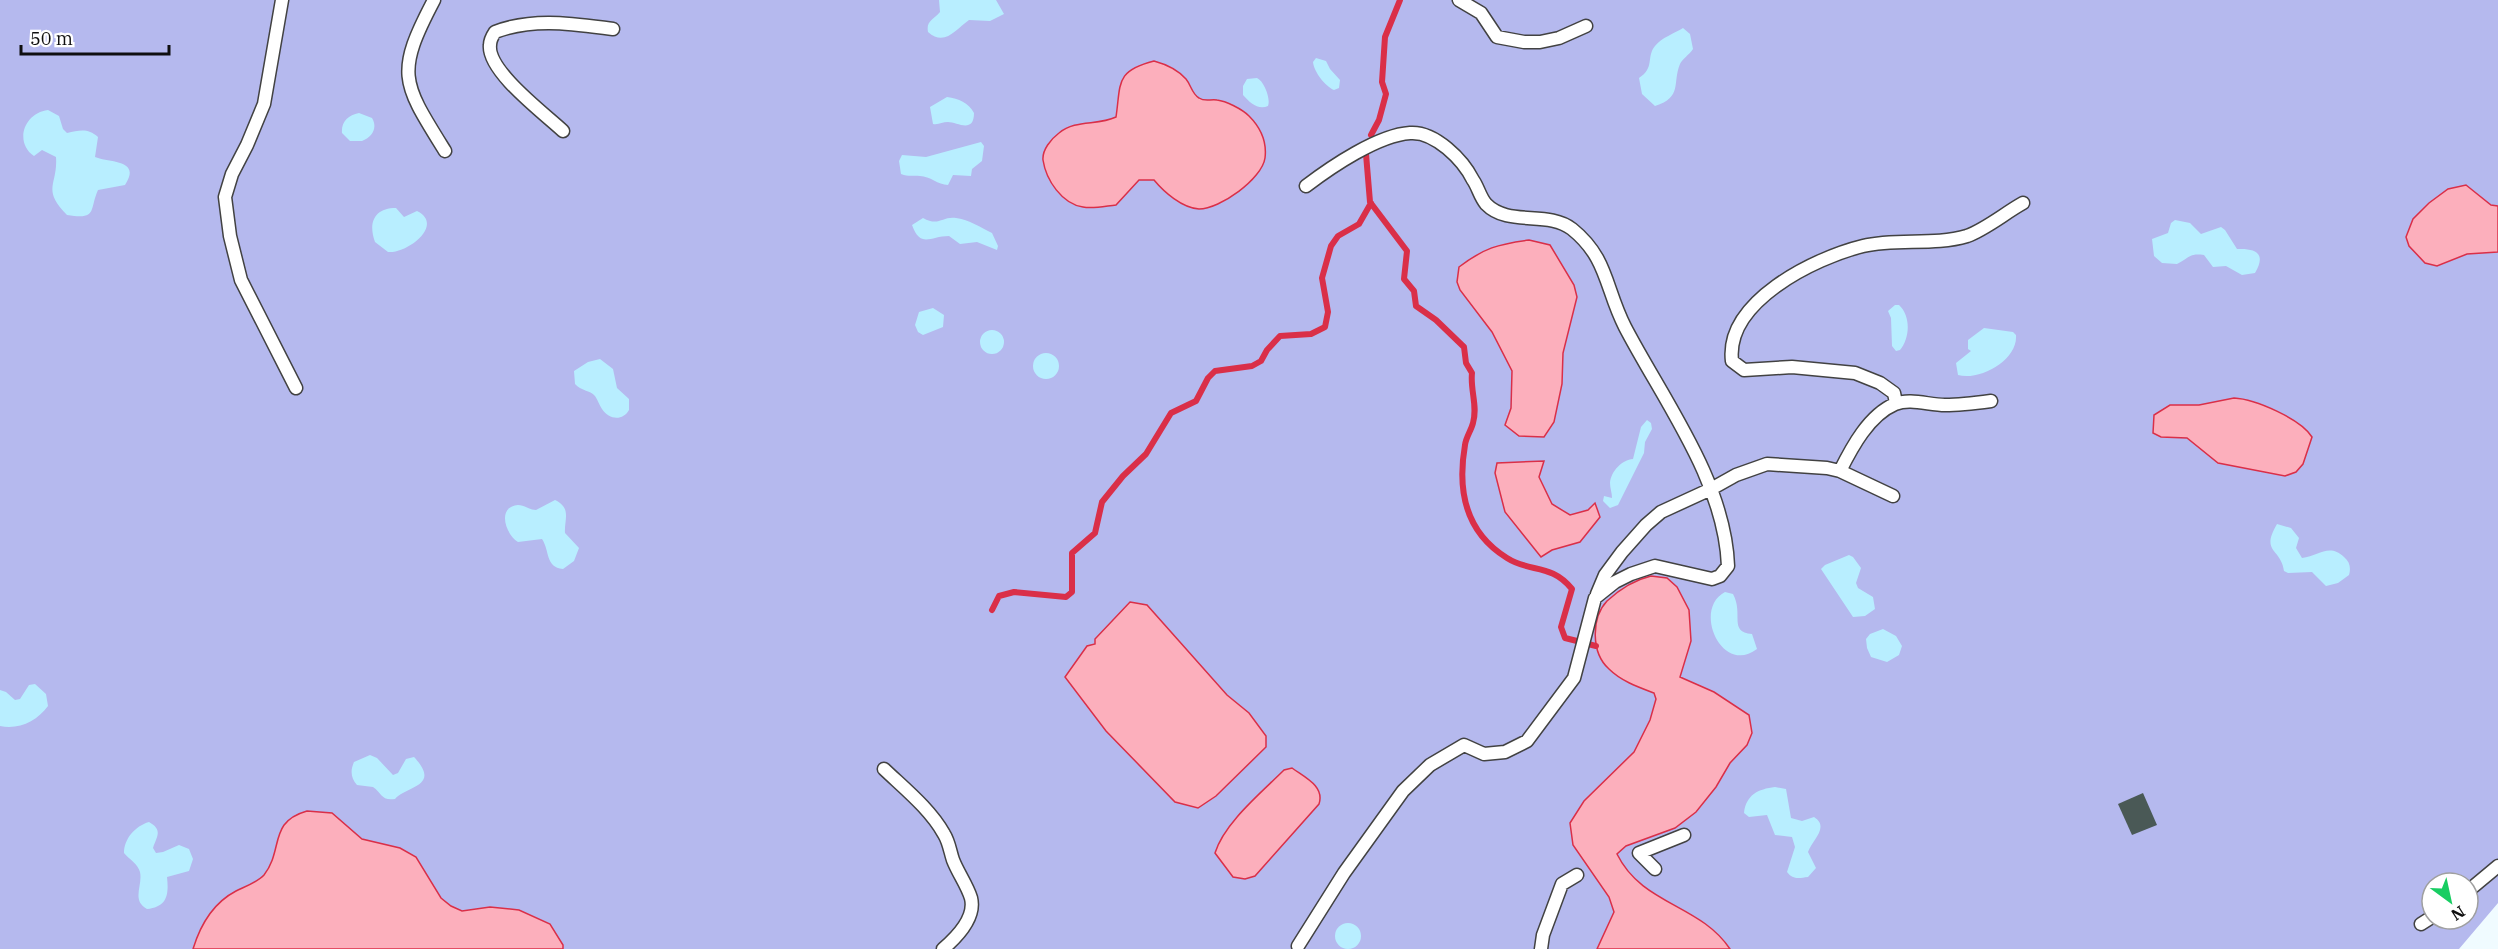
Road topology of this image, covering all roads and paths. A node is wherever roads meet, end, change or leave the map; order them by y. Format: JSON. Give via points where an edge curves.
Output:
{"nodes":[{"id":1,"x":282,"y":0,"type":"edge"},
{"id":2,"x":434,"y":0,"type":"edge"},
{"id":3,"x":1459,"y":0,"type":"edge"},
{"id":4,"x":1586,"y":26,"type":"dead end"},
{"id":5,"x":613,"y":29,"type":"dead end"},
{"id":6,"x":563,"y":131,"type":"dead end"},
{"id":7,"x":445,"y":151,"type":"dead end"},
{"id":8,"x":1306,"y":186,"type":"dead end"},
{"id":9,"x":2023,"y":203,"type":"dead end"},
{"id":10,"x":296,"y":388,"type":"dead end"},
{"id":11,"x":1991,"y":401,"type":"dead end"},
{"id":12,"x":1896,"y":403,"type":"junction"},
{"id":13,"x":1840,"y":471,"type":"junction"},
{"id":14,"x":1711,"y":489,"type":"junction"},
{"id":15,"x":1893,"y":496,"type":"dead end"},
{"id":16,"x":1595,"y":598,"type":"junction"},
{"id":17,"x":884,"y":769,"type":"dead end"},
{"id":18,"x":1684,"y":835,"type":"dead end"},
{"id":19,"x":2498,"y":866,"type":"edge"},
{"id":20,"x":1655,"y":869,"type":"dead end"},
{"id":21,"x":1577,"y":875,"type":"dead end"},
{"id":22,"x":2480,"y":881,"type":"edge"},
{"id":23,"x":1298,"y":946,"type":"dead end"},
{"id":24,"x":943,"y":949,"type":"edge"},
{"id":25,"x":1541,"y":949,"type":"edge"}],
"edges":[{"from":1,"to":10,"type":"lane","via":[[264,104],[225,197],[241,280]]},
{"from":2,"to":7,"type":"lane","via":[[414,37],[407,68],[408,84]]},
{"from":3,"to":4,"type":"lane","via":[[1481,13],[1497,37],[1524,42],[1559,38]]},
{"from":5,"to":6,"type":"lane","via":[[561,22],[510,26],[495,32],[490,45],[495,64]]},
{"from":8,"to":14,"type":"lane","via":[[1360,151],[1411,132],[1435,139],[1450,152],[1493,210],[1569,226],[1596,254],[1623,324]]},
{"from":9,"to":12,"type":"lane","via":[[1970,235],[1951,240],[1864,246],[1812,263],[1762,297],[1737,328],[1730,348],[1732,361],[1744,370],[1792,367],[1855,373],[1894,393]]},
{"from":11,"to":12,"type":"lane"},
{"from":12,"to":13,"type":"lane","via":[[1878,414]]},
{"from":13,"to":14,"type":"lane","via":[[1767,464],[1736,474]]},
{"from":13,"to":15,"type":"lane"},
{"from":14,"to":16,"type":"lane","via":[[1661,512],[1646,525],[1605,575]]},
{"from":14,"to":16,"type":"lane","via":[[1727,544],[1728,566],[1720,576],[1702,578],[1655,566],[1615,582]]},
{"from":16,"to":23,"type":"lane","via":[[1574,678],[1527,741],[1504,752],[1484,754],[1464,745],[1430,765],[1403,791]]},
{"from":17,"to":24,"type":"lane","via":[[936,821],[971,898],[968,921]]},
{"from":18,"to":20,"type":"lane","via":[[1640,853]]},
{"from":19,"to":22,"type":"lane"},
{"from":21,"to":25,"type":"lane","via":[[1562,885]]}]}
